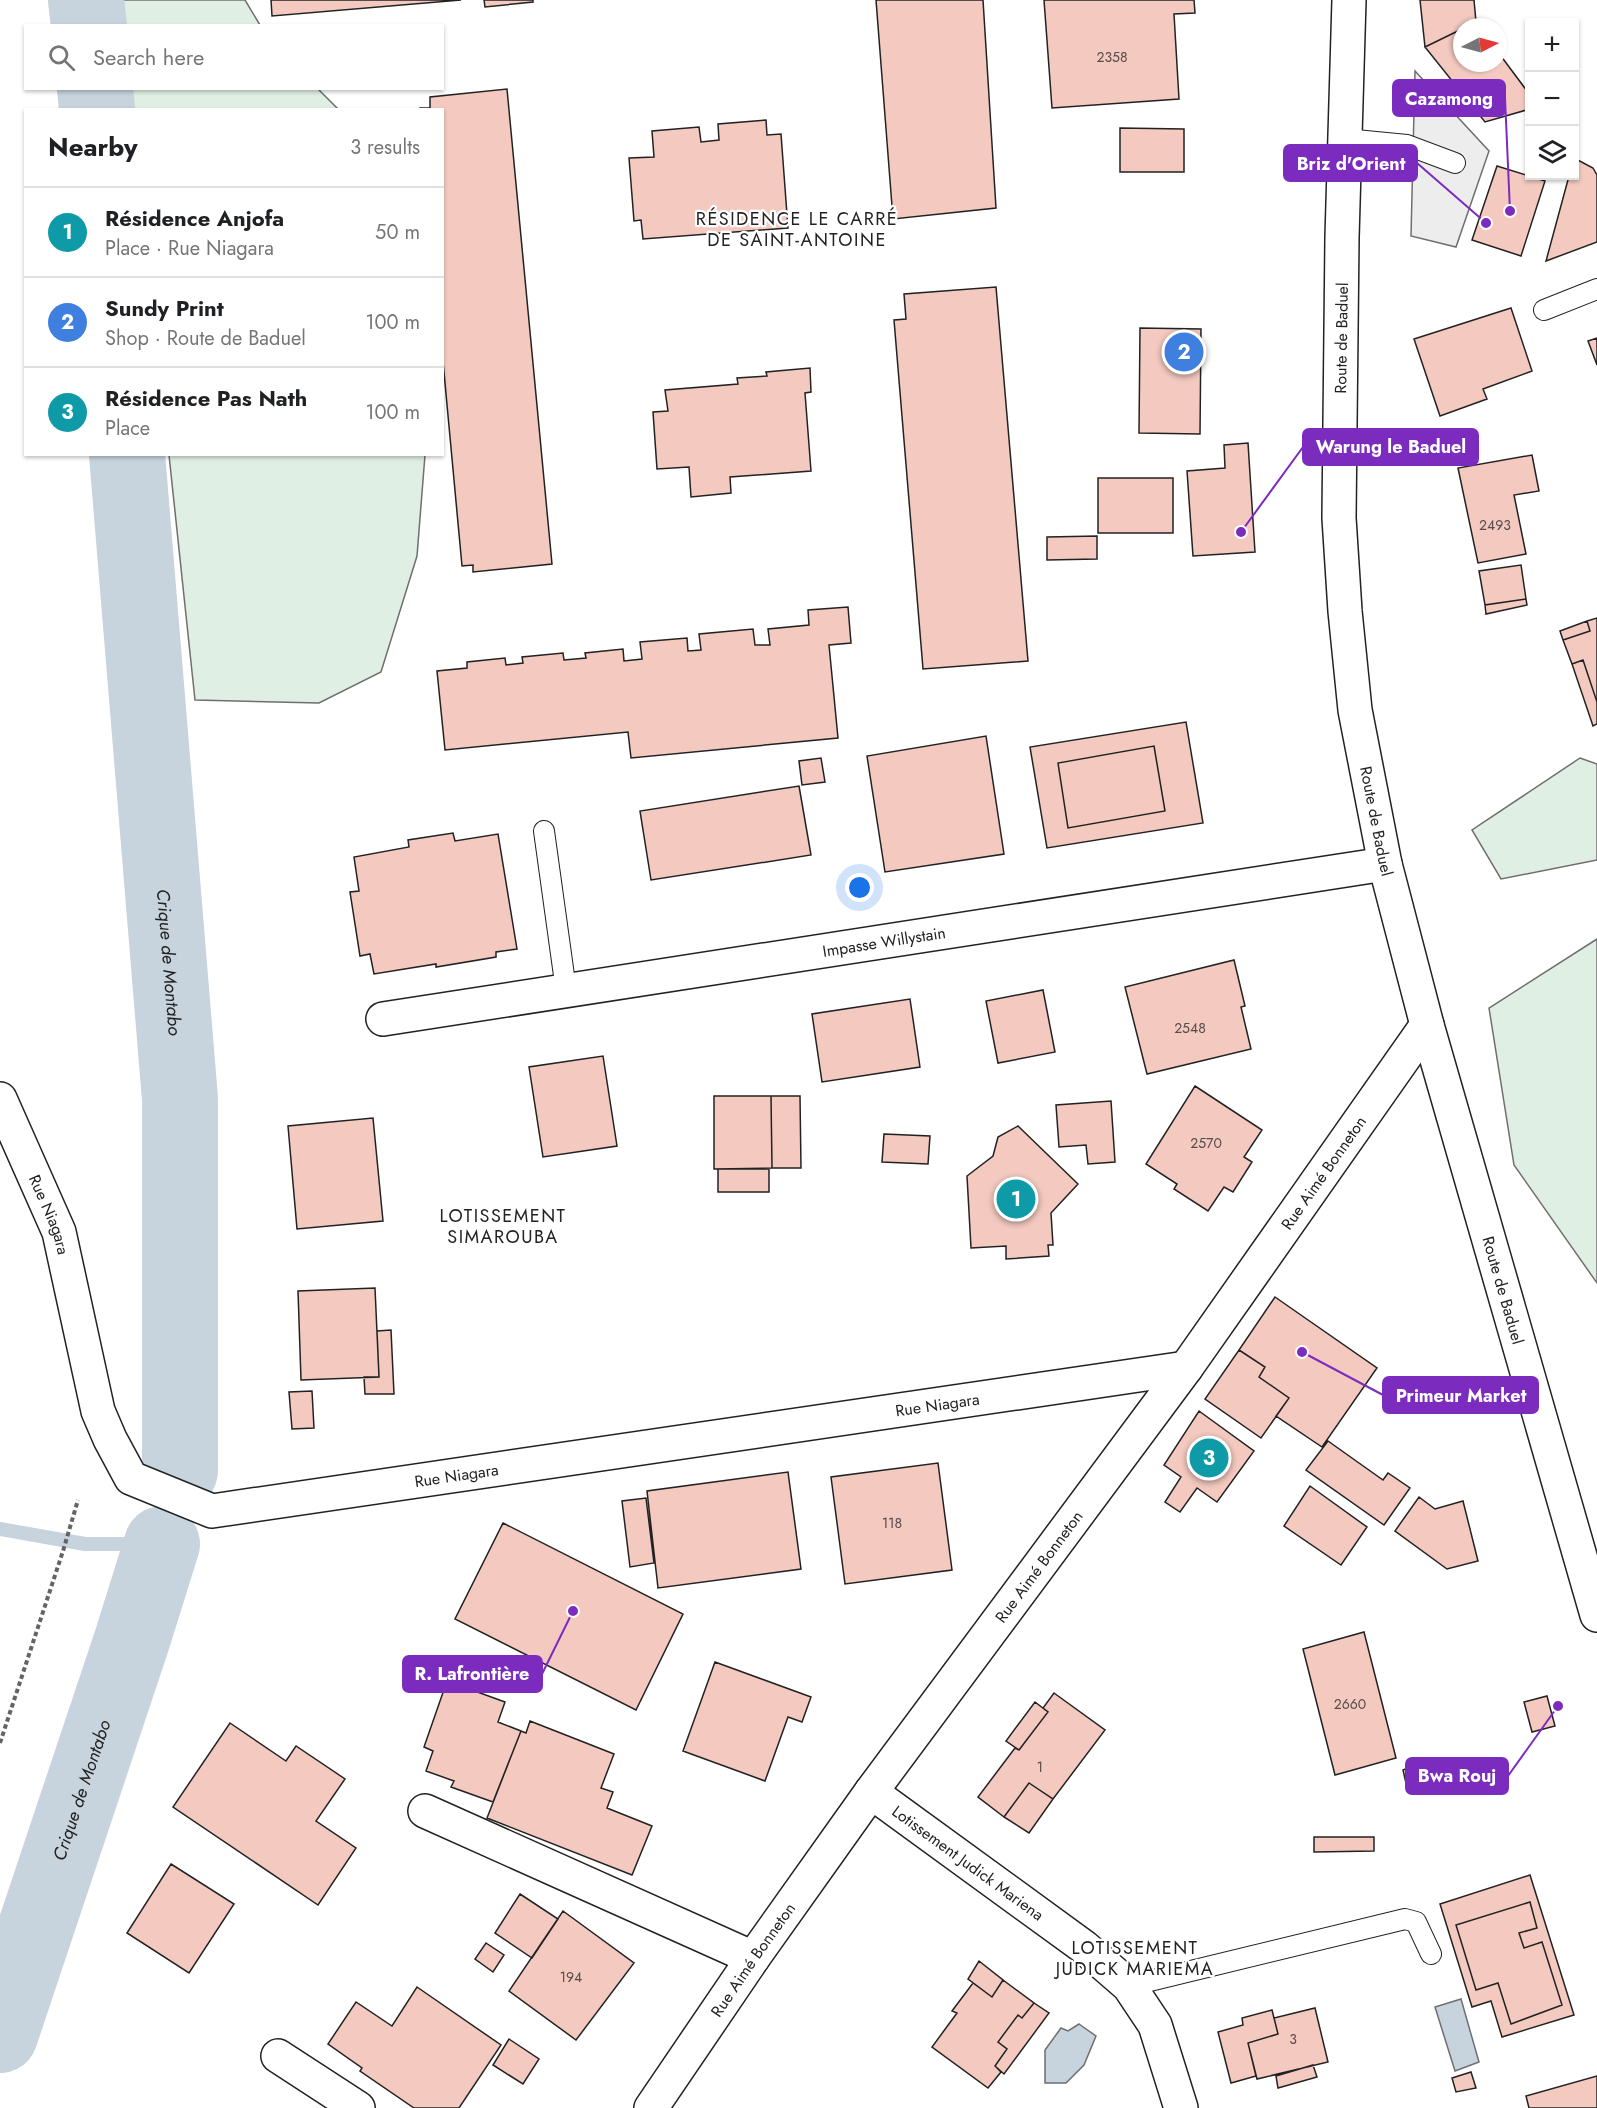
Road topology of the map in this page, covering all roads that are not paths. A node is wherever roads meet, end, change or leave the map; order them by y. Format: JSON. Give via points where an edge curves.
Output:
{"nodes":[{"id":1,"x":1348,"y":0,"type":"edge"},
{"id":2,"x":1345,"y":139,"type":"junction"},
{"id":3,"x":1455,"y":163,"type":"dead end"},
{"id":4,"x":1597,"y":289,"type":"edge"},
{"id":5,"x":1544,"y":310,"type":"dead end"},
{"id":6,"x":544,"y":831,"type":"dead end"},
{"id":7,"x":1385,"y":864,"type":"junction"},
{"id":8,"x":566,"y":990,"type":"junction"},
{"id":9,"x":383,"y":1018,"type":"dead end"},
{"id":10,"x":1427,"y":1025,"type":"junction"},
{"id":11,"x":0,"y":1099,"type":"edge"},
{"id":12,"x":1185,"y":1368,"type":"junction"},
{"id":13,"x":1597,"y":1614,"type":"edge"},
{"id":14,"x":871,"y":1792,"type":"junction"},
{"id":15,"x":425,"y":1811,"type":"dead end"},
{"id":16,"x":1431,"y":1954,"type":"dead end"},
{"id":17,"x":753,"y":1958,"type":"junction"},
{"id":18,"x":1129,"y":1986,"type":"junction"},
{"id":19,"x":278,"y":2056,"type":"dead end"},
{"id":20,"x":357,"y":2108,"type":"edge"},
{"id":21,"x":651,"y":2108,"type":"edge"},
{"id":22,"x":1181,"y":2108,"type":"edge"}],
"edges":[{"from":1,"to":2,"type":"street","name":"Route de Baduel"},
{"from":2,"to":3,"type":"lane","via":[[1407,145]]},
{"from":2,"to":7,"type":"street","name":"Route de Baduel","via":[[1339,518],[1355,710]]},
{"from":4,"to":5,"type":"lane"},
{"from":6,"to":8,"type":"lane"},
{"from":7,"to":8,"type":"street","name":"Impasse Willystain"},
{"from":7,"to":10,"type":"street","name":"Route de Baduel"},
{"from":8,"to":9,"type":"street","name":"Impasse Willystain"},
{"from":10,"to":12,"type":"street","name":"Rue Aimé Bonneton"},
{"from":10,"to":13,"type":"street","name":"Route de Baduel"},
{"from":11,"to":12,"type":"street","name":"Rue Niagara","via":[[59,1232],[98,1411],[110,1439],[131,1478],[212,1511]]},
{"from":12,"to":14,"type":"street","name":"Rue Aimé Bonneton"},
{"from":14,"to":17,"type":"street","name":"Rue Aimé Bonneton"},
{"from":14,"to":18,"type":"street","name":"Lotissement Judick Mariena","via":[[1084,1947]]},
{"from":15,"to":17,"type":"street"},
{"from":16,"to":18,"type":"lane","via":[[1416,1922],[1405,1919]]},
{"from":17,"to":21,"type":"street","name":"Rue Aimé Bonneton"},
{"from":18,"to":22,"type":"street","name":"Lotissement Judick Mariena","via":[[1155,2025]]},
{"from":19,"to":20,"type":"street"}]}
